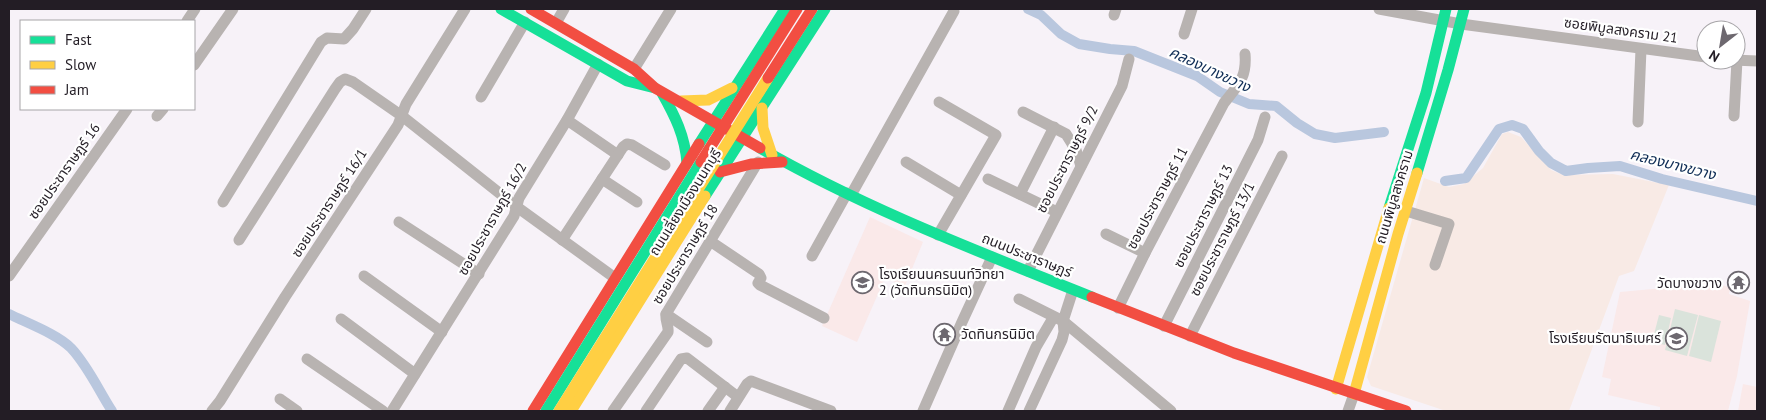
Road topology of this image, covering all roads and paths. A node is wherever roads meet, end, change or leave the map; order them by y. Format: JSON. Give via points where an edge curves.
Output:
{"nodes":[{"id":1,"x":195,"y":9,"type":"edge"},
{"id":2,"x":234,"y":9,"type":"edge"},
{"id":3,"x":366,"y":9,"type":"edge"},
{"id":4,"x":465,"y":9,"type":"edge"},
{"id":5,"x":502,"y":9,"type":"edge"},
{"id":6,"x":531,"y":9,"type":"edge"},
{"id":7,"x":564,"y":9,"type":"edge"},
{"id":8,"x":671,"y":9,"type":"edge"},
{"id":9,"x":785,"y":9,"type":"edge"},
{"id":10,"x":797,"y":9,"type":"edge"},
{"id":11,"x":812,"y":9,"type":"edge"},
{"id":12,"x":825,"y":9,"type":"edge"},
{"id":13,"x":1192,"y":9,"type":"edge"},
{"id":14,"x":1379,"y":9,"type":"edge"},
{"id":15,"x":1446,"y":9,"type":"edge"},
{"id":16,"x":1464,"y":9,"type":"edge"},
{"id":17,"x":954,"y":12,"type":"dead end"},
{"id":18,"x":188,"y":20,"type":"edge"},
{"id":19,"x":1443,"y":21,"type":"junction"},
{"id":20,"x":525,"y":22,"type":"junction"},
{"id":21,"x":556,"y":23,"type":"junction"},
{"id":22,"x":1461,"y":24,"type":"junction"},
{"id":23,"x":1184,"y":34,"type":"dead end"},
{"id":24,"x":1641,"y":49,"type":"junction"},
{"id":25,"x":1245,"y":54,"type":"dead end"},
{"id":26,"x":1696,"y":56,"type":"edge"},
{"id":27,"x":1129,"y":59,"type":"dead end"},
{"id":28,"x":195,"y":64,"type":"edge"},
{"id":29,"x":598,"y":64,"type":"junction"},
{"id":30,"x":634,"y":68,"type":"junction"},
{"id":31,"x":1735,"y":70,"type":"edge"},
{"id":32,"x":744,"y":73,"type":"junction"},
{"id":33,"x":735,"y":86,"type":"junction"},
{"id":34,"x":774,"y":88,"type":"junction"},
{"id":35,"x":658,"y":90,"type":"junction"},
{"id":36,"x":481,"y":97,"type":"dead end"},
{"id":37,"x":678,"y":100,"type":"junction"},
{"id":38,"x":939,"y":102,"type":"dead end"},
{"id":39,"x":762,"y":108,"type":"junction"},
{"id":40,"x":125,"y":110,"type":"edge"},
{"id":41,"x":1023,"y":112,"type":"dead end"},
{"id":42,"x":402,"y":116,"type":"junction"},
{"id":43,"x":1734,"y":116,"type":"dead end"},
{"id":44,"x":1265,"y":117,"type":"dead end"},
{"id":45,"x":566,"y":120,"type":"junction"},
{"id":46,"x":713,"y":121,"type":"junction"},
{"id":47,"x":1638,"y":122,"type":"dead end"},
{"id":48,"x":1054,"y":126,"type":"junction"},
{"id":49,"x":743,"y":138,"type":"junction"},
{"id":50,"x":618,"y":155,"type":"junction"},
{"id":51,"x":772,"y":155,"type":"junction"},
{"id":52,"x":1282,"y":156,"type":"dead end"},
{"id":53,"x":758,"y":162,"type":"junction"},
{"id":54,"x":784,"y":162,"type":"junction"},
{"id":55,"x":906,"y":162,"type":"dead end"},
{"id":56,"x":687,"y":164,"type":"junction"},
{"id":57,"x":665,"y":165,"type":"dead end"},
{"id":58,"x":1081,"y":166,"type":"junction"},
{"id":59,"x":720,"y":172,"type":"junction"},
{"id":60,"x":602,"y":179,"type":"junction"},
{"id":61,"x":988,"y":179,"type":"dead end"},
{"id":62,"x":677,"y":180,"type":"junction"},
{"id":63,"x":849,"y":194,"type":"junction"},
{"id":64,"x":961,"y":194,"type":"junction"},
{"id":65,"x":1020,"y":194,"type":"junction"},
{"id":66,"x":706,"y":195,"type":"junction"},
{"id":67,"x":223,"y":202,"type":"dead end"},
{"id":68,"x":637,"y":202,"type":"dead end"},
{"id":69,"x":516,"y":206,"type":"junction"},
{"id":70,"x":1406,"y":210,"type":"junction"},
{"id":71,"x":1057,"y":212,"type":"junction"},
{"id":72,"x":399,"y":222,"type":"dead end"},
{"id":73,"x":1106,"y":234,"type":"dead end"},
{"id":74,"x":938,"y":235,"type":"junction"},
{"id":75,"x":239,"y":240,"type":"dead end"},
{"id":76,"x":562,"y":240,"type":"junction"},
{"id":77,"x":710,"y":241,"type":"junction"},
{"id":78,"x":1145,"y":253,"type":"junction"},
{"id":79,"x":812,"y":256,"type":"dead end"},
{"id":80,"x":992,"y":257,"type":"junction"},
{"id":81,"x":1435,"y":265,"type":"dead end"},
{"id":82,"x":1028,"y":272,"type":"junction"},
{"id":83,"x":479,"y":274,"type":"junction"},
{"id":84,"x":9,"y":276,"type":"edge"},
{"id":85,"x":364,"y":276,"type":"dead end"},
{"id":86,"x":615,"y":278,"type":"junction"},
{"id":87,"x":1073,"y":290,"type":"junction"},
{"id":88,"x":1019,"y":299,"type":"dead end"},
{"id":89,"x":1118,"y":308,"type":"junction"},
{"id":90,"x":666,"y":314,"type":"junction"},
{"id":91,"x":824,"y":318,"type":"dead end"},
{"id":92,"x":341,"y":319,"type":"dead end"},
{"id":93,"x":1058,"y":320,"type":"junction"},
{"id":94,"x":1164,"y":326,"type":"junction"},
{"id":95,"x":442,"y":332,"type":"junction"},
{"id":96,"x":1190,"y":336,"type":"junction"},
{"id":97,"x":707,"y":342,"type":"dead end"},
{"id":98,"x":307,"y":359,"type":"dead end"},
{"id":99,"x":415,"y":374,"type":"junction"},
{"id":100,"x":724,"y":387,"type":"junction"},
{"id":101,"x":1336,"y":389,"type":"junction"},
{"id":102,"x":1354,"y":394,"type":"junction"},
{"id":103,"x":738,"y":397,"type":"junction"},
{"id":104,"x":280,"y":399,"type":"dead end"},
{"id":105,"x":212,"y":411,"type":"edge"},
{"id":106,"x":297,"y":411,"type":"edge"},
{"id":107,"x":383,"y":411,"type":"edge"},
{"id":108,"x":392,"y":411,"type":"edge"},
{"id":109,"x":533,"y":411,"type":"edge"},
{"id":110,"x":546,"y":411,"type":"edge"},
{"id":111,"x":559,"y":411,"type":"edge"},
{"id":112,"x":572,"y":411,"type":"edge"},
{"id":113,"x":613,"y":411,"type":"edge"},
{"id":114,"x":646,"y":411,"type":"edge"},
{"id":115,"x":708,"y":411,"type":"edge"},
{"id":116,"x":731,"y":411,"type":"edge"},
{"id":117,"x":831,"y":411,"type":"edge"},
{"id":118,"x":923,"y":411,"type":"edge"},
{"id":119,"x":1008,"y":411,"type":"edge"},
{"id":120,"x":1029,"y":411,"type":"edge"},
{"id":121,"x":1169,"y":411,"type":"edge"},
{"id":122,"x":1348,"y":411,"type":"edge"},
{"id":123,"x":1406,"y":411,"type":"edge"}],
"edges":[{"from":1,"to":18,"type":"street"},
{"from":2,"to":28,"type":"street"},
{"from":3,"to":67,"type":"street","via":[[344,39],[328,38],[321,42]]},
{"from":4,"to":42,"type":"street","name":"ซอยประชาราษฎร์ 16/1","via":[[406,104]]},
{"from":5,"to":20,"type":"main road","name":"ถนนประชาราษฎร์"},
{"from":6,"to":21,"type":"main road","name":"ถนนประชาราษฎร์"},
{"from":7,"to":21,"type":"street"},
{"from":8,"to":30,"type":"street"},
{"from":9,"to":32,"type":"main road","name":"ถนนเลี่ยงเมืองนนทบุรี"},
{"from":10,"to":110,"type":"main road","name":"ถนนเลี่ยงเมืองนนทบุรี","bridge":true},
{"from":11,"to":111,"type":"main road","name":"ถนนเลี่ยงเมืองนนทบุรี","bridge":true},
{"from":12,"to":34,"type":"main road","name":"ถนนเลี่ยงเมืองนนทบุรี"},
{"from":13,"to":23,"type":"street"},
{"from":14,"to":19,"type":"street","name":"ซอยพิบูลสงคราม 21"},
{"from":15,"to":19,"type":"main road","name":"ถนนพิบูลสงคราม"},
{"from":16,"to":22,"type":"main road","name":"ถนนพิบูลสงคราม"},
{"from":17,"to":63,"type":"street"},
{"from":19,"to":22,"type":"street","name":"ซอยพิบูลสงคราม 21"},
{"from":19,"to":101,"type":"main road","name":"ถนนพิบูลสงคราม","via":[[1426,93]]},
{"from":20,"to":29,"type":"main road","name":"ถนนประชาราษฎร์"},
{"from":20,"to":36,"type":"street"},
{"from":21,"to":30,"type":"main road","name":"ถนนประชาราษฎร์"},
{"from":22,"to":24,"type":"street","name":"ซอยพิบูลสงคราม 21"},
{"from":22,"to":70,"type":"main road","name":"ถนนพิบูลสงคราม"},
{"from":24,"to":26,"type":"street","name":"ซอยพิบูลสงคราม 21"},
{"from":24,"to":47,"type":"street"},
{"from":25,"to":78,"type":"street","name":"ซอยประชาราษฎร์ 11","via":[[1246,68],[1240,81],[1224,103]]},
{"from":27,"to":58,"type":"street","name":"ซอยประชาราษฎร์ 9/2","via":[[1122,86]]},
{"from":29,"to":35,"type":"main road","name":"ถนนประชาราษฎร์","via":[[637,85]]},
{"from":29,"to":45,"type":"street","name":"ซอยประชาราษฎร์ 16/2"},
{"from":30,"to":35,"type":"main road","name":"ถนนประชาราษฎร์"},
{"from":31,"to":43,"type":"street"},
{"from":32,"to":33,"type":"main road","name":"ถนนเลี่ยงเมืองนนทบุรี"},
{"from":32,"to":34,"type":"main road","via":[[742,84],[750,93],[762,95]]},
{"from":33,"to":37,"type":"main road","via":[[711,100]]},
{"from":33,"to":46,"type":"main road","name":"ถนนเลี่ยงเมืองนนทบุรี"},
{"from":34,"to":39,"type":"main road","name":"ถนนเลี่ยงเมืองนนทบุรี"},
{"from":35,"to":37,"type":"main road","name":"ถนนประชาราษฎร์"},
{"from":35,"to":56,"type":"main road","via":[[683,132]]},
{"from":37,"to":46,"type":"main road","name":"ถนนประชาราษฎร์"},
{"from":38,"to":64,"type":"street","via":[[996,135]]},
{"from":39,"to":49,"type":"main road","name":"ถนนเลี่ยงเมืองนนทบุรี"},
{"from":39,"to":51,"type":"main road","via":[[763,128]]},
{"from":40,"to":84,"type":"street","name":"ซอยประชาราษฎร์ 16"},
{"from":41,"to":48,"type":"street"},
{"from":42,"to":69,"type":"street"},
{"from":42,"to":75,"type":"street","via":[[353,82],[345,79],[340,82]]},
{"from":42,"to":105,"type":"street","name":"ซอยประชาราษฎร์ 16/1"},
{"from":44,"to":94,"type":"street","name":"ซอยประชาราษฎร์ 13","via":[[1258,140]]},
{"from":45,"to":50,"type":"street"},
{"from":45,"to":69,"type":"street","name":"ซอยประชาราษฎร์ 16/2"},
{"from":46,"to":49,"type":"main road","name":"ถนนประชาราษฎร์"},
{"from":46,"to":56,"type":"main road","name":"ถนนเลี่ยงเมืองนนทบุรี"},
{"from":48,"to":58,"type":"street","via":[[1066,134]]},
{"from":48,"to":65,"type":"street"},
{"from":49,"to":51,"type":"main road","name":"ถนนประชาราษฎร์"},
{"from":49,"to":59,"type":"main road","name":"ถนนเลี่ยงเมืองนนทบุรี"},
{"from":50,"to":57,"type":"street","via":[[627,144],[632,145]]},
{"from":50,"to":60,"type":"street"},
{"from":51,"to":54,"type":"main road","name":"ถนนประชาราษฎร์"},
{"from":52,"to":96,"type":"street","name":"ซอยประชาราษฎร์ 13/1"},
{"from":53,"to":54,"type":"main road"},
{"from":53,"to":59,"type":"main road"},
{"from":53,"to":77,"type":"street","name":"ซอยประชาราษฎร์ 18"},
{"from":54,"to":63,"type":"main road","name":"ถนนประชาราษฎร์"},
{"from":55,"to":64,"type":"street"},
{"from":56,"to":62,"type":"main road","name":"ถนนเลี่ยงเมืองนนทบุรี"},
{"from":58,"to":71,"type":"street","name":"ซอยประชาราษฎร์ 9/2"},
{"from":59,"to":66,"type":"main road","name":"ถนนเลี่ยงเมืองนนทบุรี"},
{"from":60,"to":68,"type":"street"},
{"from":60,"to":76,"type":"street"},
{"from":61,"to":65,"type":"street"},
{"from":62,"to":66,"type":"main road","via":[[686,174],[696,175],[705,184]]},
{"from":62,"to":86,"type":"main road","name":"ถนนเลี่ยงเมืองนนทบุรี"},
{"from":63,"to":74,"type":"main road","name":"ถนนประชาราษฎร์"},
{"from":63,"to":79,"type":"street"},
{"from":64,"to":74,"type":"street"},
{"from":65,"to":71,"type":"street"},
{"from":66,"to":112,"type":"main road","name":"ถนนเลี่ยงเมืองนนทบุรี"},
{"from":69,"to":76,"type":"street"},
{"from":69,"to":83,"type":"street","name":"ซอยประชาราษฎร์ 16/2","via":[[514,216]]},
{"from":70,"to":81,"type":"street","via":[[1449,224]]},
{"from":70,"to":102,"type":"main road","name":"ถนนพิบูลสงคราม"},
{"from":71,"to":82,"type":"street","name":"ซอยประชาราษฎร์ 9/2"},
{"from":72,"to":83,"type":"street"},
{"from":73,"to":78,"type":"street"},
{"from":74,"to":80,"type":"main road","name":"ถนนประชาราษฎร์"},
{"from":76,"to":86,"type":"street"},
{"from":77,"to":90,"type":"street","name":"ซอยประชาราษฎร์ 18"},
{"from":77,"to":91,"type":"street","via":[[759,274],[759,284]]},
{"from":78,"to":89,"type":"street","name":"ซอยประชาราษฎร์ 11"},
{"from":80,"to":82,"type":"main road","name":"ถนนประชาราษฎร์"},
{"from":80,"to":118,"type":"street"},
{"from":82,"to":87,"type":"main road","name":"ถนนประชาราษฎร์"},
{"from":83,"to":95,"type":"street","name":"ซอยประชาราษฎร์ 16/2"},
{"from":85,"to":95,"type":"street"},
{"from":86,"to":109,"type":"main road","name":"ถนนเลี่ยงเมืองนนทบุรี"},
{"from":87,"to":89,"type":"main road","name":"ถนนประชาราษฎร์"},
{"from":87,"to":93,"type":"street"},
{"from":88,"to":93,"type":"street"},
{"from":89,"to":94,"type":"main road","name":"ถนนประชาราษฎร์"},
{"from":90,"to":97,"type":"street"},
{"from":90,"to":113,"type":"street","name":"ซอยประชาราษฎร์ 18","via":[[668,332]]},
{"from":92,"to":99,"type":"street"},
{"from":93,"to":119,"type":"street","via":[[1036,347]]},
{"from":93,"to":120,"type":"street","via":[[1064,332],[1062,340]]},
{"from":93,"to":121,"type":"street"},
{"from":94,"to":96,"type":"main road","name":"ถนนประชาราษฎร์"},
{"from":95,"to":99,"type":"street","name":"ซอยประชาราษฎร์ 16/2"},
{"from":96,"to":101,"type":"main road","name":"ถนนประชาราษฎร์"},
{"from":98,"to":107,"type":"street"},
{"from":99,"to":108,"type":"street","name":"ซอยประชาราษฎร์ 16/2"},
{"from":100,"to":103,"type":"street"},
{"from":100,"to":114,"type":"street","via":[[684,357]]},
{"from":100,"to":115,"type":"street"},
{"from":101,"to":102,"type":"main road","name":"ถนนประชาราษฎร์"},
{"from":102,"to":122,"type":"street"},
{"from":102,"to":123,"type":"main road","name":"ถนนประชาราษฎร์"},
{"from":103,"to":116,"type":"street"},
{"from":103,"to":117,"type":"street","via":[[747,384],[753,382]]},
{"from":104,"to":106,"type":"street"}]}
